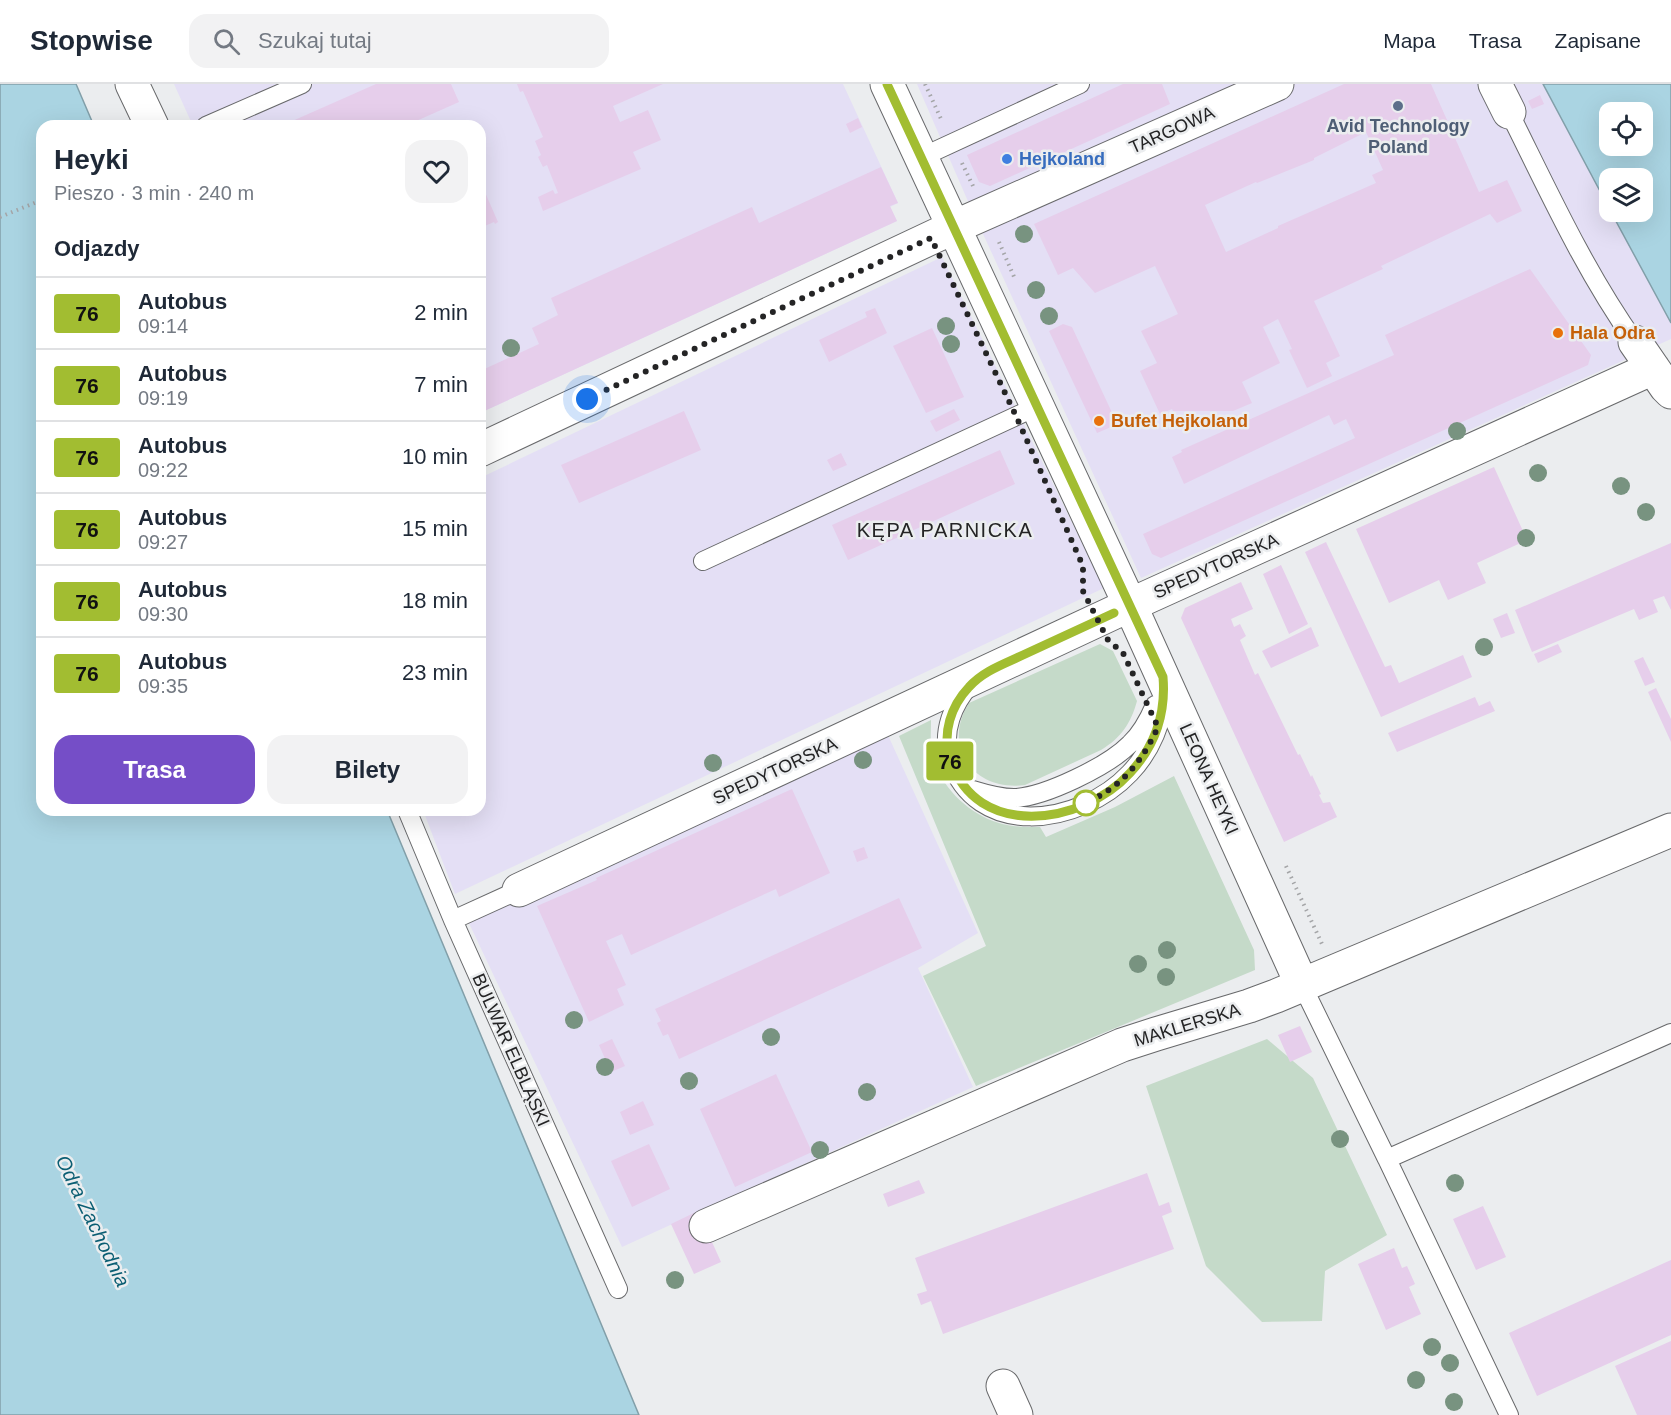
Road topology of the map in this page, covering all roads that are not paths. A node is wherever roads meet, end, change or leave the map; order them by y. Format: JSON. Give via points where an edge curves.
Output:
{"nodes":[{"id":1,"x":132,"y":84,"type":"edge"},
{"id":2,"x":302,"y":84,"type":"edge"},
{"id":3,"x":887,"y":84,"type":"edge"},
{"id":4,"x":1080,"y":84,"type":"edge"},
{"id":5,"x":1277,"y":84,"type":"edge"},
{"id":6,"x":1502,"y":98,"type":"edge"},
{"id":7,"x":149,"y":120,"type":"edge"},
{"id":8,"x":220,"y":120,"type":"edge"},
{"id":9,"x":922,"y":157,"type":"junction"},
{"id":10,"x":954,"y":227,"type":"junction"},
{"id":11,"x":1653,"y":367,"type":"edge"},
{"id":12,"x":1038,"y":406,"type":"junction"},
{"id":13,"x":486,"y":447,"type":"edge"},
{"id":14,"x":703,"y":561,"type":"dead end"},
{"id":15,"x":1130,"y":605,"type":"junction"},
{"id":16,"x":991,"y":670,"type":"junction"},
{"id":17,"x":1163,"y":677,"type":"junction"},
{"id":18,"x":963,"y":785,"type":"junction"},
{"id":19,"x":410,"y":816,"type":"edge"},
{"id":20,"x":1671,"y":830,"type":"edge"},
{"id":21,"x":519,"y":890,"type":"joint"},
{"id":22,"x":453,"y":920,"type":"junction"},
{"id":23,"x":1302,"y":985,"type":"junction"},
{"id":24,"x":1671,"y":1033,"type":"edge"},
{"id":25,"x":1388,"y":1158,"type":"junction"},
{"id":26,"x":706,"y":1226,"type":"dead end"},
{"id":27,"x":618,"y":1289,"type":"dead end"},
{"id":28,"x":1003,"y":1386,"type":"dead end"},
{"id":29,"x":1016,"y":1415,"type":"edge"},
{"id":30,"x":1509,"y":1415,"type":"edge"}],
"edges":[{"from":1,"to":7,"type":"street"},
{"from":2,"to":8,"type":"lane"},
{"from":3,"to":9,"type":"street","name":"LEONA HEYKI"},
{"from":4,"to":9,"type":"lane"},
{"from":5,"to":10,"type":"street","name":"TARGOWA"},
{"from":6,"to":11,"type":"lane","via":[[1576,246]]},
{"from":9,"to":10,"type":"street","name":"LEONA HEYKI"},
{"from":10,"to":12,"type":"street","name":"LEONA HEYKI"},
{"from":10,"to":13,"type":"street","name":"TARGOWA"},
{"from":11,"to":15,"type":"street","name":"SPEDYTORSKA"},
{"from":12,"to":14,"type":"lane"},
{"from":12,"to":15,"type":"street","name":"LEONA HEYKI"},
{"from":15,"to":16,"type":"street","name":"SPEDYTORSKA"},
{"from":15,"to":17,"type":"street","name":"LEONA HEYKI"},
{"from":16,"to":18,"type":"lane","via":[[968,687],[948,724],[948,752]]},
{"from":16,"to":21,"type":"street","name":"SPEDYTORSKA"},
{"from":17,"to":18,"type":"lane","via":[[1143,730],[1109,760],[1027,796],[993,796]]},
{"from":17,"to":18,"type":"lane","via":[[1161,716],[1146,753],[1130,774],[1107,793],[1053,814],[1024,817],[985,805]]},
{"from":17,"to":23,"type":"street","name":"LEONA HEYKI"},
{"from":19,"to":22,"type":"lane","name":"BULWAR ELBLĄSKI"},
{"from":20,"to":23,"type":"street","name":"MAKLERSKA"},
{"from":21,"to":22,"type":"lane","name":"SPEDYTORSKA"},
{"from":22,"to":27,"type":"lane","name":"BULWAR ELBLĄSKI"},
{"from":23,"to":25,"type":"lane"},
{"from":23,"to":26,"type":"street","name":"MAKLERSKA","via":[[1249,1006],[1122,1045]]},
{"from":24,"to":25,"type":"lane"},
{"from":25,"to":30,"type":"lane"},
{"from":28,"to":29,"type":"street"}]}
